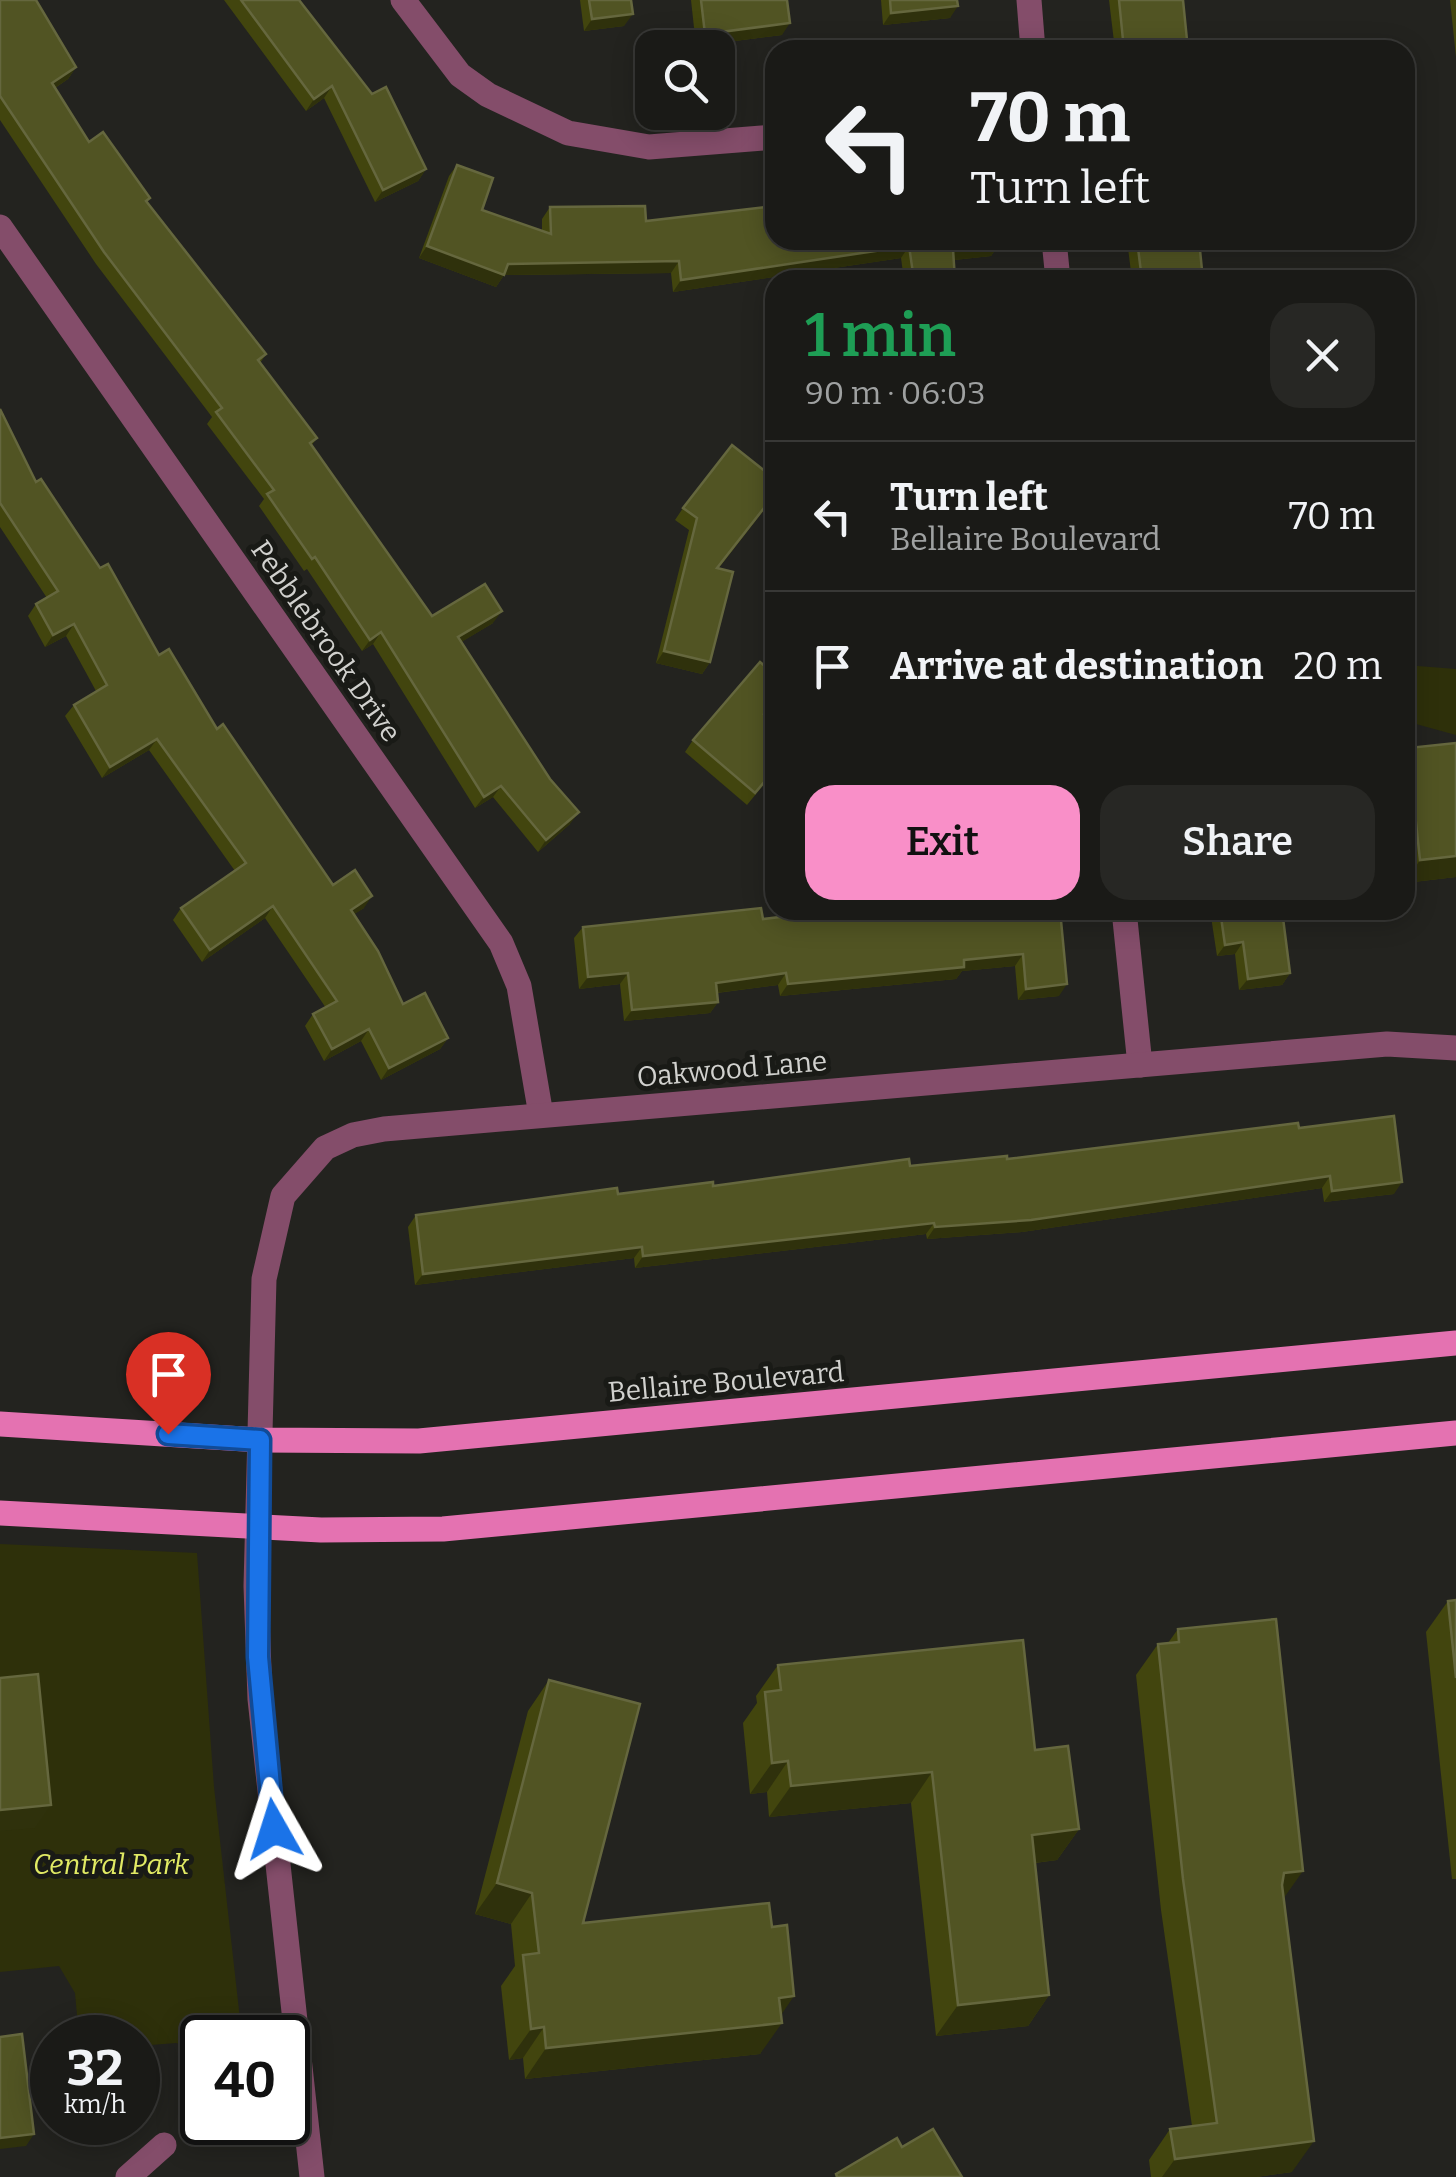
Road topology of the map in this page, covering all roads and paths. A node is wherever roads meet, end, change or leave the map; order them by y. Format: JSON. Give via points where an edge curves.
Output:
{"nodes":[{"id":1,"x":404,"y":0,"type":"edge"},
{"id":2,"x":1029,"y":0,"type":"edge"},
{"id":3,"x":1033,"y":40,"type":"edge"},
{"id":4,"x":765,"y":138,"type":"edge"},
{"id":5,"x":0,"y":227,"type":"edge"},
{"id":6,"x":1125,"y":920,"type":"edge"},
{"id":7,"x":1456,"y":1048,"type":"edge"},
{"id":8,"x":1140,"y":1065,"type":"junction"},
{"id":9,"x":542,"y":1115,"type":"junction"},
{"id":10,"x":1456,"y":1344,"type":"edge"},
{"id":11,"x":0,"y":1424,"type":"edge"},
{"id":12,"x":1456,"y":1433,"type":"edge"},
{"id":13,"x":260,"y":1440,"type":"junction"},
{"id":14,"x":0,"y":1513,"type":"edge"},
{"id":15,"x":259,"y":1527,"type":"junction"},
{"id":16,"x":164,"y":2145,"type":"dead end"},
{"id":17,"x":128,"y":2177,"type":"edge"},
{"id":18,"x":312,"y":2177,"type":"edge"}],
"edges":[{"from":1,"to":4,"type":"street","via":[[460,75],[568,134],[649,146]]},
{"from":2,"to":3,"type":"street"},
{"from":5,"to":9,"type":"street","name":"Pebblebrook Drive","via":[[501,943],[519,986]]},
{"from":6,"to":8,"type":"street"},
{"from":7,"to":8,"type":"street","name":"Oakwood Lane","via":[[1387,1044]]},
{"from":8,"to":9,"type":"street","name":"Oakwood Lane"},
{"from":9,"to":13,"type":"street","name":"Oakwood Lane","via":[[353,1136],[325,1148],[282,1196],[264,1280]]},
{"from":10,"to":13,"type":"main road","name":"Bellaire Boulevard","via":[[436,1440]]},
{"from":11,"to":13,"type":"main road","name":"Bellaire Boulevard"},
{"from":12,"to":15,"type":"main road","via":[[522,1524]]},
{"from":13,"to":15,"type":"street","name":"Oakwood Lane"},
{"from":14,"to":15,"type":"main road"},
{"from":15,"to":18,"type":"street","name":"Oakwood Lane","via":[[260,1699]]},
{"from":16,"to":17,"type":"street"}]}
